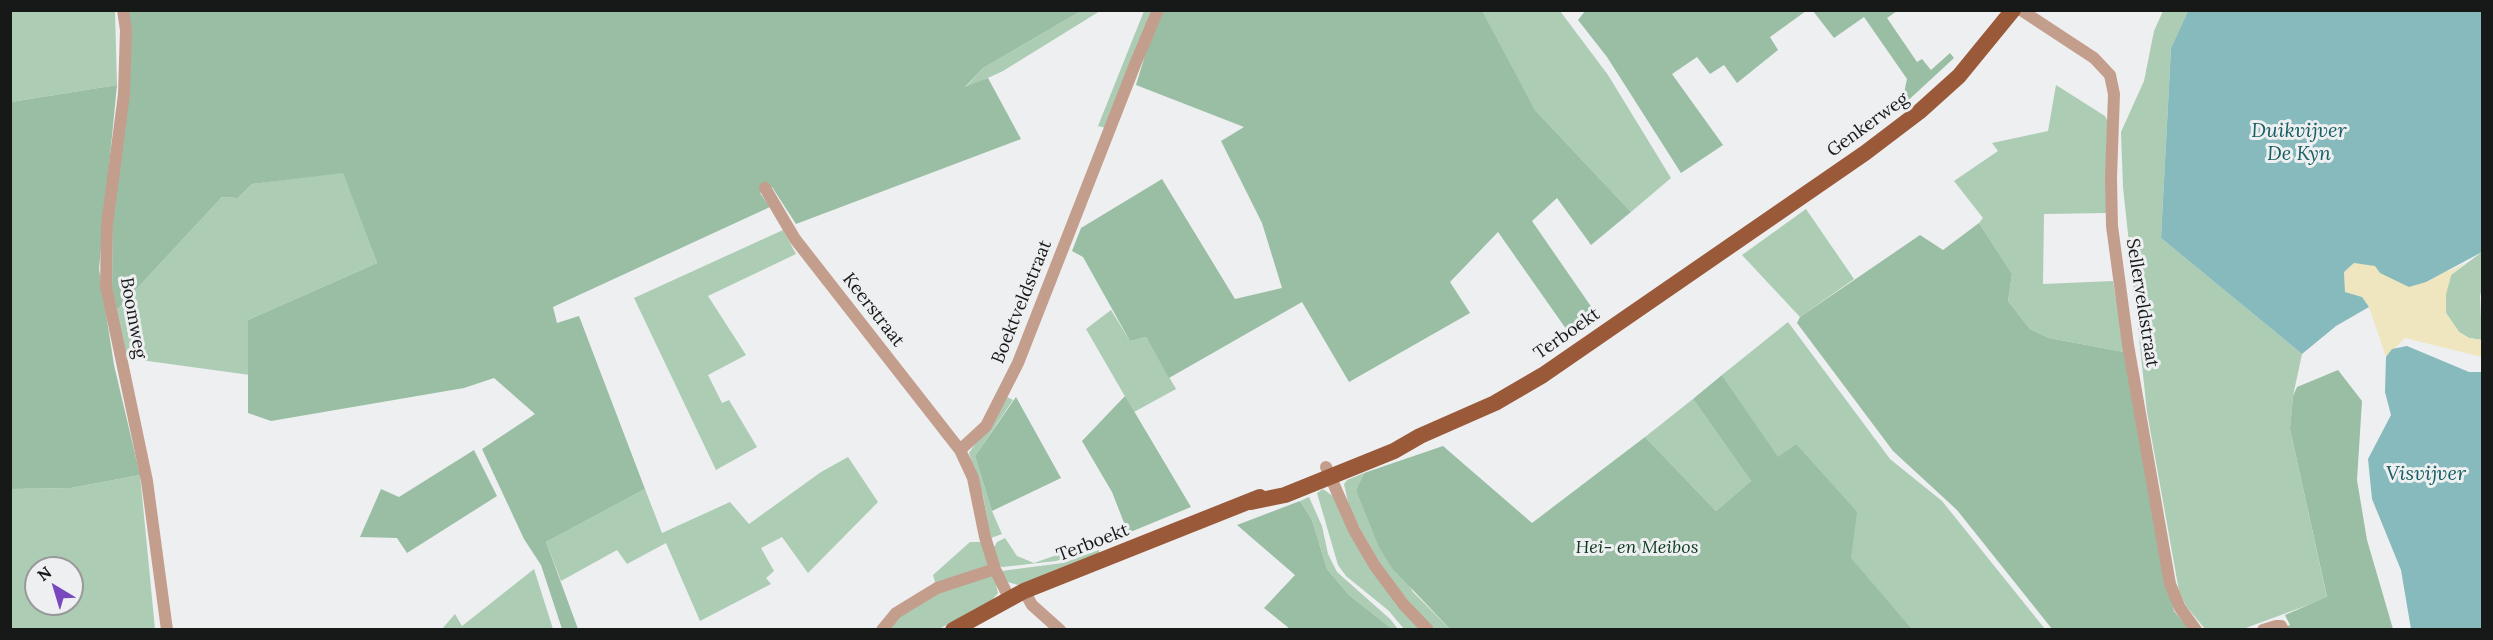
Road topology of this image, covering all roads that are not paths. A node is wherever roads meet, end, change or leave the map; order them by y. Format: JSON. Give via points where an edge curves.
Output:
{"nodes":[{"id":1,"x":123,"y":10,"type":"edge"},
{"id":2,"x":1158,"y":10,"type":"edge"},
{"id":3,"x":2020,"y":12,"type":"edge"},
{"id":4,"x":765,"y":188,"type":"dead end"},
{"id":5,"x":1727,"y":248,"type":"joint"},
{"id":6,"x":960,"y":450,"type":"junction"},
{"id":7,"x":1329,"y":472,"type":"junction"},
{"id":8,"x":995,"y":569,"type":"junction"},
{"id":9,"x":1016,"y":594,"type":"junction"},
{"id":10,"x":167,"y":630,"type":"edge"},
{"id":11,"x":882,"y":630,"type":"edge"},
{"id":12,"x":953,"y":630,"type":"edge"},
{"id":13,"x":1060,"y":630,"type":"edge"},
{"id":14,"x":1428,"y":630,"type":"edge"},
{"id":15,"x":2196,"y":630,"type":"edge"},
{"id":16,"x":2263,"y":630,"type":"edge"},
{"id":17,"x":2283,"y":630,"type":"edge"}],
"edges":[{"from":1,"to":10,"type":"street","name":"Boomweg","via":[[124,94],[107,225],[106,286],[147,481]]},
{"from":2,"to":6,"type":"street","name":"Boektveldstraat","via":[[1018,363],[986,426]]},
{"from":3,"to":5,"type":"main road","name":"Genkerweg","via":[[1939,96],[1865,153]]},
{"from":3,"to":15,"type":"street","name":"Sellerveldstraat","via":[[2094,58],[2110,75],[2114,94],[2112,226],[2128,345],[2170,584],[2180,608]]},
{"from":4,"to":6,"type":"street","name":"Keerstraat","via":[[795,239]]},
{"from":5,"to":7,"type":"main road","name":"Terboekt","via":[[1515,392],[1394,452]]},
{"from":6,"to":8,"type":"street","via":[[973,478]]},
{"from":7,"to":9,"type":"main road","name":"Terboekt","via":[[1285,495],[1251,502]]},
{"from":7,"to":14,"type":"street","via":[[1354,530],[1375,566]]},
{"from":8,"to":9,"type":"street"},
{"from":8,"to":11,"type":"street","via":[[937,588],[896,614]]},
{"from":9,"to":12,"type":"main road","name":"Terboekt"},
{"from":9,"to":13,"type":"street"},
{"from":16,"to":17,"type":"street","via":[[2276,626]]}]}
